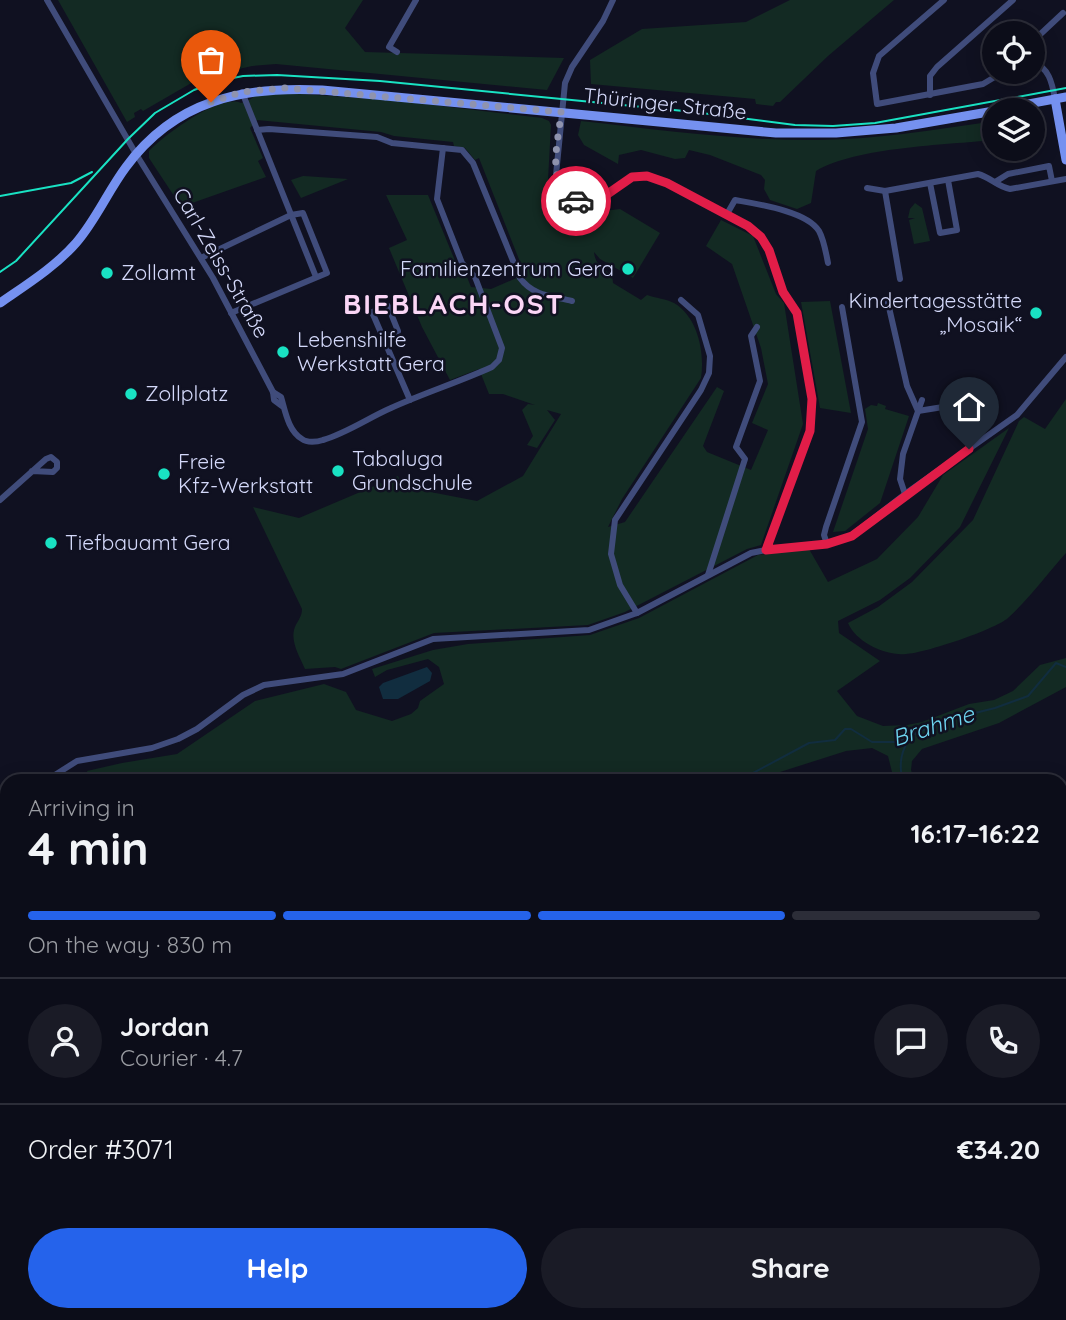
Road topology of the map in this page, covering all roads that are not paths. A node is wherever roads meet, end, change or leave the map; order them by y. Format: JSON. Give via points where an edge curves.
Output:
{"nodes":[{"id":1,"x":47,"y":0,"type":"edge"},
{"id":2,"x":416,"y":0,"type":"edge"},
{"id":3,"x":613,"y":0,"type":"edge"},
{"id":4,"x":944,"y":0,"type":"edge"},
{"id":5,"x":1013,"y":0,"type":"edge"},
{"id":6,"x":1063,"y":13,"type":"dead end"},
{"id":7,"x":1045,"y":30,"type":"edge"},
{"id":8,"x":397,"y":52,"type":"dead end"},
{"id":9,"x":1045,"y":69,"type":"edge"},
{"id":10,"x":983,"y":84,"type":"edge"},
{"id":11,"x":242,"y":92,"type":"junction"},
{"id":12,"x":930,"y":95,"type":"junction"},
{"id":13,"x":1066,"y":97,"type":"edge"},
{"id":14,"x":1055,"y":99,"type":"junction"},
{"id":15,"x":1045,"y":101,"type":"edge"},
{"id":16,"x":561,"y":112,"type":"junction"},
{"id":17,"x":982,"y":112,"type":"edge"},
{"id":18,"x":257,"y":130,"type":"junction"},
{"id":19,"x":443,"y":148,"type":"junction"},
{"id":20,"x":136,"y":154,"type":"junction"},
{"id":21,"x":1066,"y":160,"type":"edge"},
{"id":22,"x":1066,"y":179,"type":"edge"},
{"id":23,"x":948,"y":180,"type":"junction"},
{"id":24,"x":1052,"y":181,"type":"junction"},
{"id":25,"x":930,"y":183,"type":"junction"},
{"id":26,"x":995,"y":183,"type":"junction"},
{"id":27,"x":867,"y":188,"type":"dead end"},
{"id":28,"x":884,"y":191,"type":"junction"},
{"id":29,"x":727,"y":214,"type":"junction"},
{"id":30,"x":291,"y":215,"type":"junction"},
{"id":31,"x":201,"y":258,"type":"junction"},
{"id":32,"x":828,"y":263,"type":"dead end"},
{"id":33,"x":316,"y":277,"type":"junction"},
{"id":34,"x":901,"y":279,"type":"dead end"},
{"id":35,"x":681,"y":300,"type":"dead end"},
{"id":36,"x":572,"y":301,"type":"dead end"},
{"id":37,"x":0,"y":303,"type":"edge"},
{"id":38,"x":888,"y":303,"type":"dead end"},
{"id":39,"x":842,"y":307,"type":"dead end"},
{"id":40,"x":231,"y":313,"type":"junction"},
{"id":41,"x":757,"y":327,"type":"dead end"},
{"id":42,"x":384,"y":337,"type":"junction"},
{"id":43,"x":1066,"y":357,"type":"edge"},
{"id":44,"x":410,"y":400,"type":"junction"},
{"id":45,"x":922,"y":400,"type":"dead end"},
{"id":46,"x":968,"y":403,"type":"dead end"},
{"id":47,"x":918,"y":411,"type":"junction"},
{"id":48,"x":33,"y":471,"type":"dead end"},
{"id":49,"x":905,"y":494,"type":"junction"},
{"id":50,"x":0,"y":500,"type":"edge"},
{"id":51,"x":827,"y":544,"type":"junction"},
{"id":52,"x":766,"y":550,"type":"junction"},
{"id":53,"x":708,"y":575,"type":"junction"},
{"id":54,"x":637,"y":612,"type":"junction"},
{"id":55,"x":56,"y":774,"type":"edge"}],
"edges":[{"from":1,"to":20,"type":"street","name":"Carl-Zeiss-Straße"},
{"from":2,"to":8,"type":"street","via":[[389,47]]},
{"from":3,"to":16,"type":"street","via":[[572,66]]},
{"from":4,"to":12,"type":"street","via":[[879,56],[873,73],[877,104]]},
{"from":5,"to":12,"type":"street","via":[[937,67],[930,76]]},
{"from":6,"to":7,"type":"street"},
{"from":9,"to":14,"type":"street"},
{"from":10,"to":12,"type":"street"},
{"from":11,"to":16,"type":"main road","name":"Thüringer Straße","via":[[321,90]]},
{"from":11,"to":18,"type":"street"},
{"from":11,"to":20,"type":"main road","name":"Thüringer Straße","via":[[179,117]]},
{"from":13,"to":14,"type":"main road","name":"Thüringer Straße"},
{"from":14,"to":15,"type":"main road","name":"Thüringer Straße"},
{"from":14,"to":21,"type":"main road"},
{"from":16,"to":17,"type":"main road","name":"Thüringer Straße","via":[[776,133],[836,134]]},
{"from":16,"to":29,"type":"street","via":[[556,176],[560,188],[575,201],[596,202],[632,177],[647,176]]},
{"from":18,"to":19,"type":"street","via":[[377,137]]},
{"from":18,"to":30,"type":"street"},
{"from":19,"to":36,"type":"street","via":[[462,150],[473,163],[527,288]]},
{"from":19,"to":44,"type":"street","via":[[437,199],[462,263],[475,276],[502,348],[492,368]]},
{"from":20,"to":31,"type":"street","name":"Carl-Zeiss-Straße"},
{"from":20,"to":37,"type":"main road","name":"Thüringer Straße","via":[[74,245]]},
{"from":22,"to":24,"type":"street"},
{"from":23,"to":25,"type":"street"},
{"from":23,"to":25,"type":"street","via":[[957,230],[940,233]]},
{"from":23,"to":26,"type":"street","via":[[978,174]]},
{"from":24,"to":26,"type":"street","via":[[1010,189]]},
{"from":24,"to":26,"type":"street","via":[[1049,166],[1008,174]]},
{"from":25,"to":28,"type":"street"},
{"from":27,"to":28,"type":"street"},
{"from":28,"to":34,"type":"street"},
{"from":29,"to":32,"type":"street","via":[[735,200],[783,210],[810,222],[819,231]]},
{"from":29,"to":52,"type":"street","via":[[761,237],[769,250],[783,292],[797,313],[812,399],[810,431]]},
{"from":30,"to":31,"type":"street"},
{"from":30,"to":33,"type":"street"},
{"from":30,"to":33,"type":"street","via":[[303,213],[324,261],[327,273]]},
{"from":31,"to":40,"type":"street","name":"Carl-Zeiss-Straße"},
{"from":33,"to":40,"type":"street"},
{"from":35,"to":54,"type":"street","via":[[698,315],[710,356],[709,373],[615,520],[611,554],[620,585]]},
{"from":38,"to":47,"type":"street","via":[[907,386]]},
{"from":39,"to":51,"type":"street","via":[[862,422],[826,527]]},
{"from":40,"to":44,"type":"street","name":"Carl-Zeiss-Straße","via":[[274,391],[274,400],[300,439],[320,441]]},
{"from":41,"to":53,"type":"street","via":[[751,336],[760,381],[736,447],[745,459]]},
{"from":42,"to":42,"type":"street","via":[[398,331],[388,306],[372,312]]},
{"from":42,"to":44,"type":"street"},
{"from":43,"to":49,"type":"street","via":[[1017,415]]},
{"from":45,"to":47,"type":"street"},
{"from":46,"to":47,"type":"street"},
{"from":47,"to":49,"type":"street","via":[[903,454],[900,479]]},
{"from":48,"to":50,"type":"street"},
{"from":49,"to":51,"type":"street","via":[[852,536]]},
{"from":51,"to":52,"type":"street"},
{"from":52,"to":53,"type":"street"},
{"from":53,"to":54,"type":"street"},
{"from":54,"to":55,"type":"street","via":[[589,630],[433,639],[343,674],[264,685],[178,739],[77,761]]}]}
